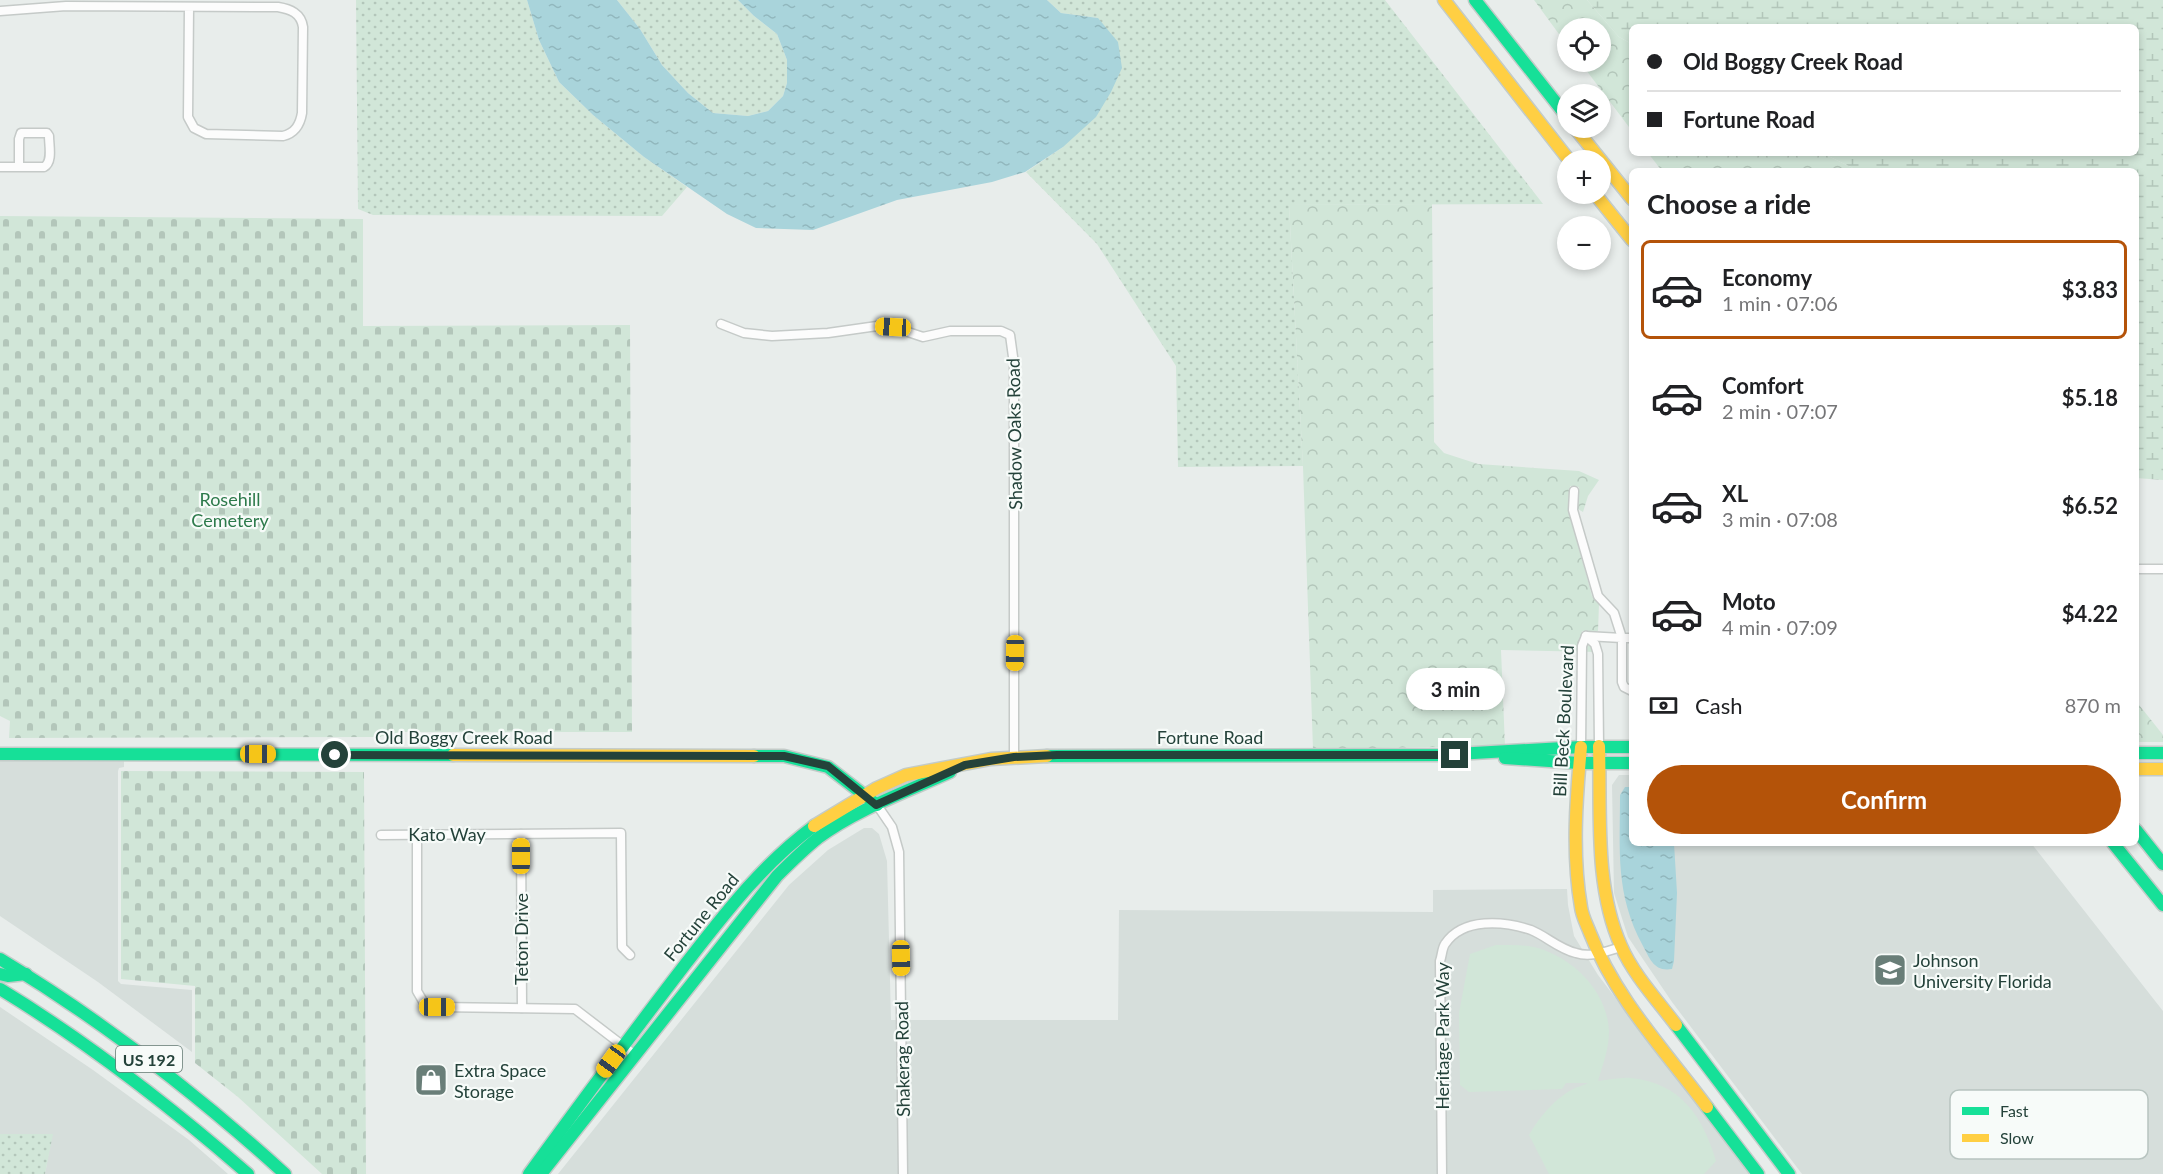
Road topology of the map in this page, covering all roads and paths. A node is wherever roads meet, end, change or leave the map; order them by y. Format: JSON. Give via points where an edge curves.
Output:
{"nodes":[{"id":1,"x":1444,"y":0,"type":"edge"},
{"id":2,"x":1475,"y":0,"type":"edge"},
{"id":3,"x":189,"y":8,"type":"junction"},
{"id":4,"x":0,"y":11,"type":"edge"},
{"id":5,"x":1557,"y":104,"type":"edge"},
{"id":6,"x":1583,"y":138,"type":"edge"},
{"id":7,"x":1561,"y":150,"type":"edge"},
{"id":8,"x":0,"y":167,"type":"edge"},
{"id":9,"x":19,"y":167,"type":"junction"},
{"id":10,"x":1629,"y":195,"type":"edge"},
{"id":11,"x":1603,"y":204,"type":"edge"},
{"id":12,"x":1629,"y":236,"type":"edge"},
{"id":13,"x":721,"y":324,"type":"dead end"},
{"id":14,"x":1574,"y":491,"type":"dead end"},
{"id":15,"x":2139,"y":569,"type":"edge"},
{"id":16,"x":2163,"y":569,"type":"edge"},
{"id":17,"x":1586,"y":636,"type":"junction"},
{"id":18,"x":1622,"y":638,"type":"junction"},
{"id":19,"x":1629,"y":638,"type":"edge"},
{"id":20,"x":1629,"y":690,"type":"edge"},
{"id":21,"x":1581,"y":747,"type":"junction"},
{"id":22,"x":1599,"y":747,"type":"junction"},
{"id":23,"x":1629,"y":747,"type":"edge"},
{"id":24,"x":2139,"y":753,"type":"edge"},
{"id":25,"x":2163,"y":753,"type":"edge"},
{"id":26,"x":0,"y":754,"type":"edge"},
{"id":27,"x":1455,"y":755,"type":"junction"},
{"id":28,"x":1014,"y":757,"type":"junction"},
{"id":29,"x":1578,"y":763,"type":"junction"},
{"id":30,"x":1601,"y":763,"type":"junction"},
{"id":31,"x":1629,"y":763,"type":"edge"},
{"id":32,"x":965,"y":765,"type":"junction"},
{"id":33,"x":2139,"y":769,"type":"edge"},
{"id":34,"x":2163,"y":769,"type":"edge"},
{"id":35,"x":864,"y":795,"type":"junction"},
{"id":36,"x":876,"y":805,"type":"junction"},
{"id":37,"x":417,"y":834,"type":"junction"},
{"id":38,"x":521,"y":834,"type":"junction"},
{"id":39,"x":2139,"y":834,"type":"edge"},
{"id":40,"x":381,"y":835,"type":"dead end"},
{"id":41,"x":2115,"y":846,"type":"edge"},
{"id":42,"x":2163,"y":864,"type":"edge"},
{"id":43,"x":2163,"y":905,"type":"edge"},
{"id":44,"x":1621,"y":946,"type":"junction"},
{"id":45,"x":1598,"y":954,"type":"junction"},
{"id":46,"x":630,"y":955,"type":"dead end"},
{"id":47,"x":0,"y":959,"type":"edge"},
{"id":48,"x":0,"y":974,"type":"edge"},
{"id":49,"x":26,"y":974,"type":"junction"},
{"id":50,"x":0,"y":990,"type":"edge"},
{"id":51,"x":522,"y":1008,"type":"junction"},
{"id":52,"x":623,"y":1045,"type":"junction"},
{"id":53,"x":635,"y":1055,"type":"junction"},
{"id":54,"x":248,"y":1174,"type":"edge"},
{"id":55,"x":285,"y":1174,"type":"edge"},
{"id":56,"x":529,"y":1174,"type":"edge"},
{"id":57,"x":541,"y":1174,"type":"edge"},
{"id":58,"x":903,"y":1174,"type":"edge"},
{"id":59,"x":1442,"y":1174,"type":"edge"},
{"id":60,"x":1758,"y":1174,"type":"edge"},
{"id":61,"x":1789,"y":1174,"type":"edge"}],
"edges":[{"from":1,"to":7,"type":"main road"},
{"from":2,"to":5,"type":"main road"},
{"from":3,"to":3,"type":"street","via":[[188,117],[194,128],[206,135],[283,136],[295,130],[302,113],[301,18],[292,10],[278,7]]},
{"from":3,"to":4,"type":"street","via":[[66,6]]},
{"from":6,"to":10,"type":"main road"},
{"from":8,"to":9,"type":"street"},
{"from":9,"to":9,"type":"street","via":[[19,135],[47,134],[47,166]]},
{"from":11,"to":12,"type":"main road"},
{"from":13,"to":28,"type":"street","name":"Shadow Oaks Road","via":[[744,333],[772,336],[876,326],[923,337],[950,331],[1001,331],[1010,335],[1014,364]]},
{"from":14,"to":18,"type":"street","via":[[1573,510],[1598,596],[1614,613]]},
{"from":15,"to":16,"type":"street"},
{"from":17,"to":18,"type":"street"},
{"from":17,"to":21,"type":"street","name":"Bill Beck Boulevard","via":[[1582,646]]},
{"from":17,"to":22,"type":"street","name":"Bill Beck Boulevard","via":[[1595,644],[1598,654]]},
{"from":18,"to":19,"type":"street"},
{"from":18,"to":20,"type":"street","via":[[1622,682]]},
{"from":21,"to":22,"type":"main road","name":"Fortune Road"},
{"from":21,"to":27,"type":"main road","name":"Fortune Road"},
{"from":21,"to":29,"type":"main road","name":"Bill Beck Boulevard"},
{"from":22,"to":23,"type":"main road","name":"Fortune Road"},
{"from":22,"to":30,"type":"main road","name":"Bill Beck Boulevard"},
{"from":24,"to":25,"type":"main road"},
{"from":26,"to":35,"type":"main road","name":"Old Boggy Creek Road","via":[[784,756],[828,766]]},
{"from":27,"to":28,"type":"main road","name":"Fortune Road"},
{"from":27,"to":29,"type":"main road","name":"Fortune Road"},
{"from":28,"to":32,"type":"main road","name":"Fortune Road"},
{"from":29,"to":30,"type":"main road","name":"Fortune Road"},
{"from":29,"to":45,"type":"main road","name":"Bill Beck Boulevard","via":[[1581,909]]},
{"from":30,"to":31,"type":"main road","name":"Fortune Road"},
{"from":30,"to":44,"type":"main road","name":"Bill Beck Boulevard","via":[[1602,867],[1607,908]]},
{"from":32,"to":35,"type":"main road","name":"Fortune Road","via":[[906,775]]},
{"from":32,"to":36,"type":"main road","name":"Fortune Road"},
{"from":33,"to":34,"type":"main road"},
{"from":35,"to":36,"type":"main road","name":"Old Boggy Creek Road"},
{"from":35,"to":52,"type":"main road","name":"Fortune Road","via":[[799,837],[767,866]]},
{"from":36,"to":53,"type":"main road","name":"Fortune Road","via":[[804,849],[777,876]]},
{"from":36,"to":58,"type":"street","name":"Shakerag Road","via":[[892,827],[899,852]]},
{"from":37,"to":38,"type":"street","name":"Kato Way"},
{"from":37,"to":40,"type":"street","name":"Kato Way"},
{"from":37,"to":51,"type":"street","via":[[417,991],[424,1003],[437,1007]]},
{"from":38,"to":46,"type":"street","name":"Kato Way","via":[[621,833],[622,947]]},
{"from":38,"to":51,"type":"street","name":"Teton Drive"},
{"from":39,"to":42,"type":"main road"},
{"from":41,"to":43,"type":"main road"},
{"from":44,"to":45,"type":"street","name":"Heritage Park Way"},
{"from":44,"to":61,"type":"main road","name":"Bill Beck Boulevard","via":[[1637,973]]},
{"from":45,"to":59,"type":"street","name":"Heritage Park Way","via":[[1577,954],[1531,931],[1496,924],[1475,924],[1457,932],[1444,945],[1440,961]]},
{"from":45,"to":60,"type":"main road","name":"Bill Beck Boulevard","via":[[1616,986]]},
{"from":47,"to":49,"type":"main road","number":"US 192"},
{"from":48,"to":49,"type":"main road"},
{"from":49,"to":55,"type":"main road","number":"US 192","via":[[150,1060]]},
{"from":50,"to":54,"type":"main road","number":"US 192","via":[[139,1083]]},
{"from":51,"to":52,"type":"street","via":[[575,1009]]},
{"from":52,"to":53,"type":"street"},
{"from":52,"to":56,"type":"main road","name":"Fortune Road"},
{"from":53,"to":57,"type":"main road","name":"Fortune Road"}]}
